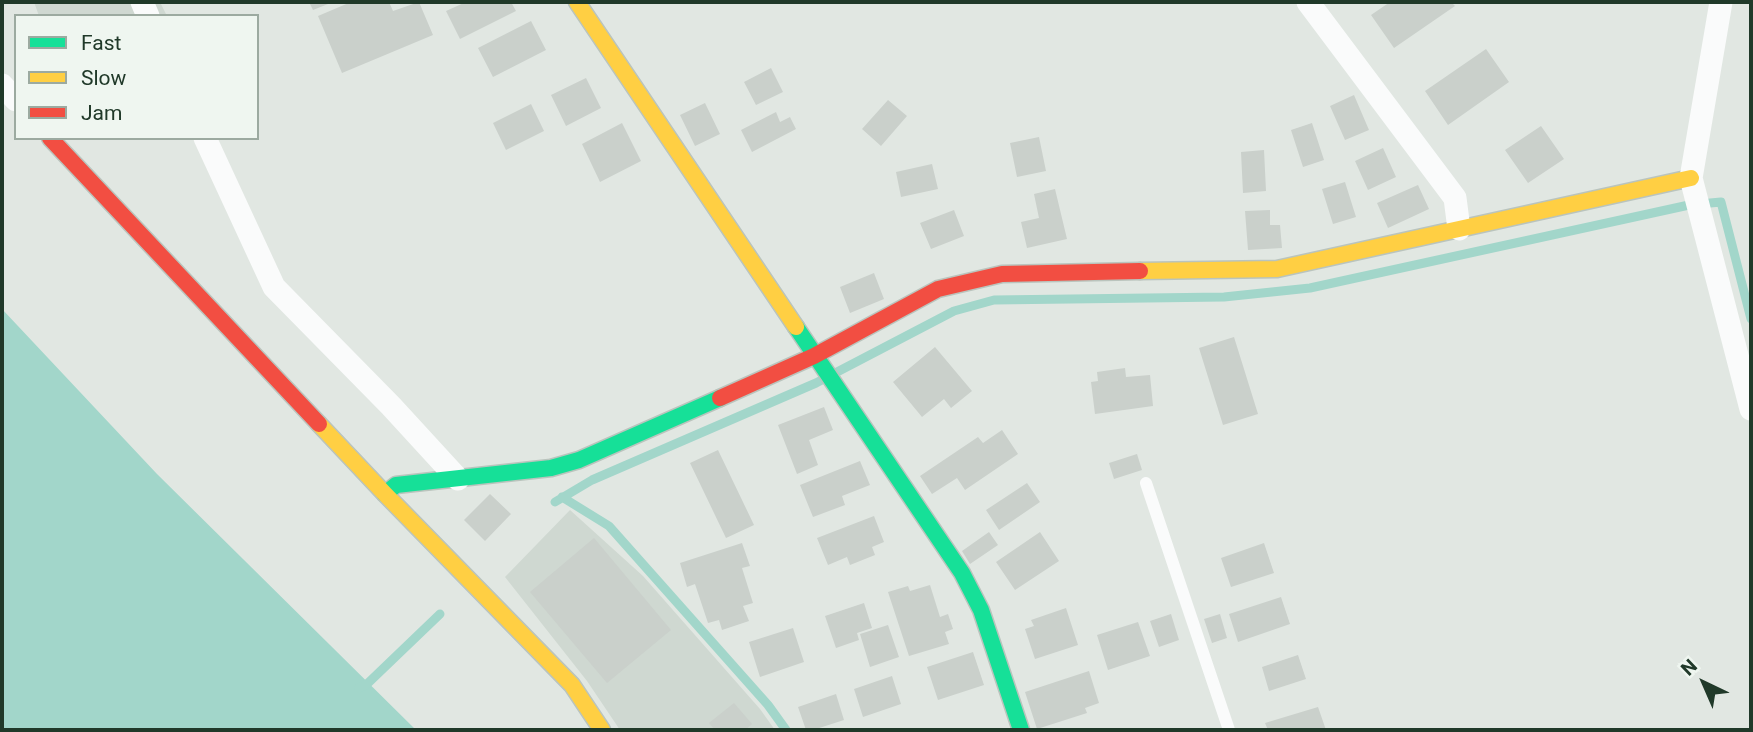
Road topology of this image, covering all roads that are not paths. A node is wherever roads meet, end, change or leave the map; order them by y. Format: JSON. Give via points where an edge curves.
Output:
{"nodes":[{"id":1,"x":577,"y":2,"type":"edge"},
{"id":2,"x":1308,"y":2,"type":"edge"},
{"id":3,"x":1721,"y":2,"type":"edge"},
{"id":4,"x":2,"y":85,"type":"edge"},
{"id":5,"x":14,"y":98,"type":"edge"},
{"id":6,"x":52,"y":140,"type":"edge"},
{"id":7,"x":206,"y":140,"type":"edge"},
{"id":8,"x":1692,"y":182,"type":"junction"},
{"id":9,"x":1460,"y":229,"type":"junction"},
{"id":10,"x":814,"y":356,"type":"junction"},
{"id":11,"x":1751,"y":410,"type":"edge"},
{"id":12,"x":458,"y":479,"type":"junction"},
{"id":13,"x":1146,"y":483,"type":"dead end"},
{"id":14,"x":386,"y":494,"type":"junction"},
{"id":15,"x":602,"y":730,"type":"edge"},
{"id":16,"x":1021,"y":730,"type":"edge"},
{"id":17,"x":1230,"y":730,"type":"edge"}],
"edges":[{"from":1,"to":10,"type":"street"},
{"from":2,"to":9,"type":"street","via":[[1455,198]]},
{"from":3,"to":8,"type":"street"},
{"from":4,"to":5,"type":"street"},
{"from":6,"to":14,"type":"street"},
{"from":7,"to":12,"type":"street","via":[[274,287]]},
{"from":8,"to":9,"type":"street"},
{"from":8,"to":11,"type":"street"},
{"from":9,"to":10,"type":"street","via":[[1277,269],[1002,274],[938,289]]},
{"from":10,"to":12,"type":"street","via":[[579,460],[551,468]]},
{"from":10,"to":16,"type":"street","via":[[962,573],[981,610]]},
{"from":12,"to":14,"type":"street","via":[[396,485]]},
{"from":13,"to":17,"type":"lane"},
{"from":14,"to":15,"type":"street","via":[[572,685]]}]}
